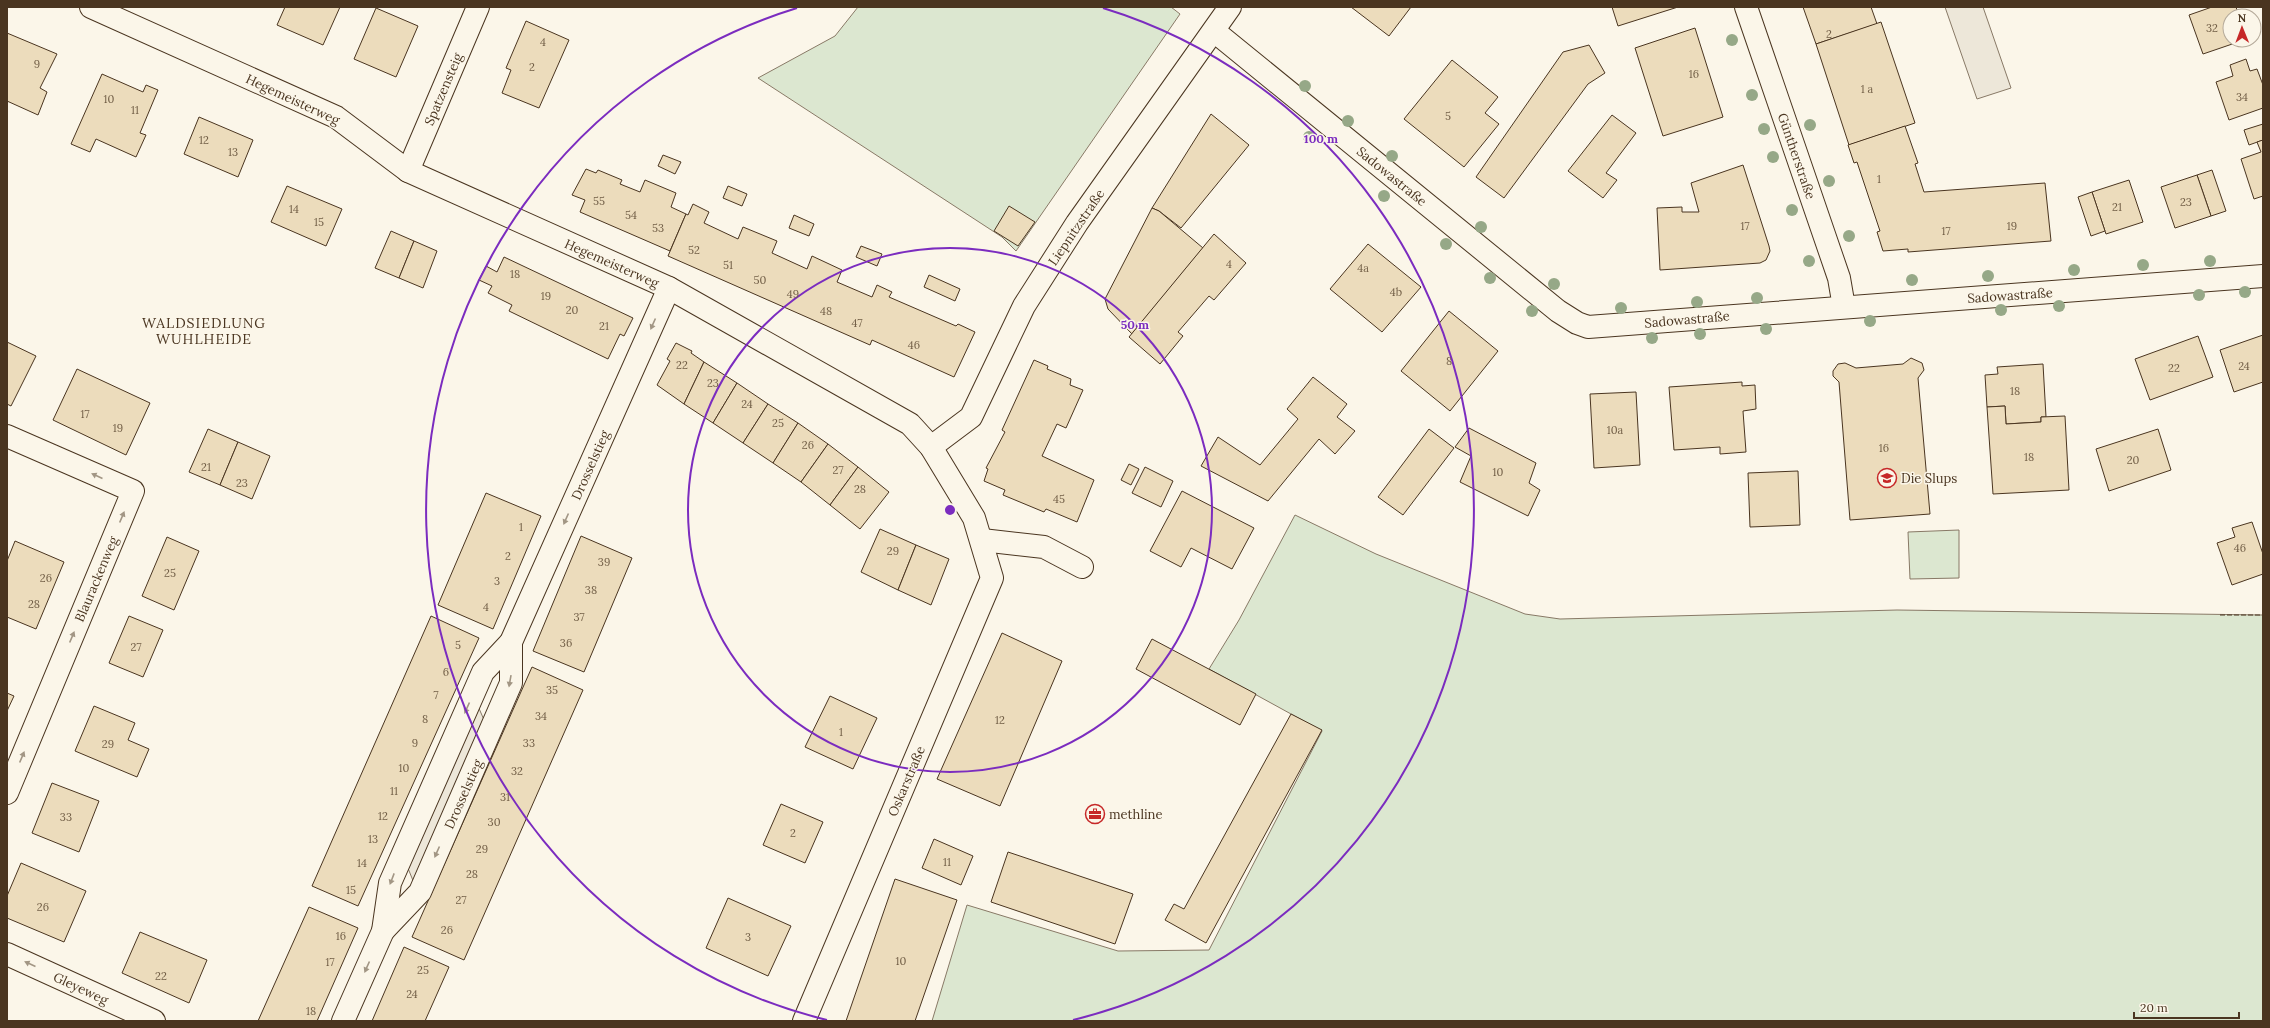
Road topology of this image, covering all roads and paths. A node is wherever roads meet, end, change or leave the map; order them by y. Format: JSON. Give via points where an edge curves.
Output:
{"nodes":[{"id":1,"x":91,"y":7,"type":"edge"},
{"id":2,"x":478,"y":7,"type":"edge"},
{"id":3,"x":1230,"y":7,"type":"edge"},
{"id":4,"x":1746,"y":7,"type":"edge"},
{"id":5,"x":1214,"y":31,"type":"junction"},
{"id":6,"x":408,"y":171,"type":"junction"},
{"id":7,"x":2263,"y":276,"type":"edge"},
{"id":8,"x":669,"y":288,"type":"junction"},
{"id":9,"x":1844,"y":307,"type":"junction"},
{"id":10,"x":7,"y":436,"type":"edge"},
{"id":11,"x":931,"y":447,"type":"junction"},
{"id":12,"x":982,"y":540,"type":"junction"},
{"id":13,"x":1082,"y":567,"type":"dead end"},
{"id":14,"x":512,"y":642,"type":"junction"},
{"id":15,"x":7,"y":793,"type":"edge"},
{"id":16,"x":383,"y":931,"type":"junction"},
{"id":17,"x":7,"y":954,"type":"edge"},
{"id":18,"x":146,"y":1019,"type":"edge"},
{"id":19,"x":343,"y":1021,"type":"edge"},
{"id":20,"x":804,"y":1021,"type":"edge"}],
"edges":[{"from":1,"to":6,"type":"street","name":"Hegemeisterweg","via":[[336,117]]},
{"from":2,"to":6,"type":"street","name":"Spatzensteig"},
{"from":3,"to":5,"type":"street","name":"Liepnitzstraße"},
{"from":4,"to":9,"type":"street","name":"Güntherstraße","via":[[1839,278]]},
{"from":5,"to":9,"type":"street","name":"Sadowastraße","via":[[1558,311],[1577,323],[1588,327],[1600,327]]},
{"from":5,"to":11,"type":"street","name":"Liepnitzstraße","via":[[1078,223],[1024,306],[971,417]]},
{"from":6,"to":8,"type":"street","name":"Hegemeisterweg"},
{"from":7,"to":9,"type":"street","name":"Sadowastraße"},
{"from":8,"to":11,"type":"street","name":"Hegemeisterweg","via":[[910,424]]},
{"from":8,"to":14,"type":"street","name":"Drosselstieg","one_way":true},
{"from":15,"to":10,"type":"street","name":"Blaurackenweg","one_way":true,"via":[[133,491]]},
{"from":11,"to":12,"type":"street","name":"Hegemeisterweg","via":[[974,518]]},
{"from":12,"to":13,"type":"street","via":[[1044,547]]},
{"from":12,"to":20,"type":"street","name":"Oskarstraße","via":[[992,578]]},
{"from":14,"to":16,"type":"street","name":"Drosselstieg","one_way":true,"via":[[483,672],[390,883]]},
{"from":14,"to":16,"type":"street","name":"Drosselstieg","one_way":true,"via":[[511,683],[420,892]]},
{"from":16,"to":19,"type":"street","name":"Drosselstieg","one_way":true},
{"from":18,"to":17,"type":"street","name":"Gleyeweg","one_way":true}]}
